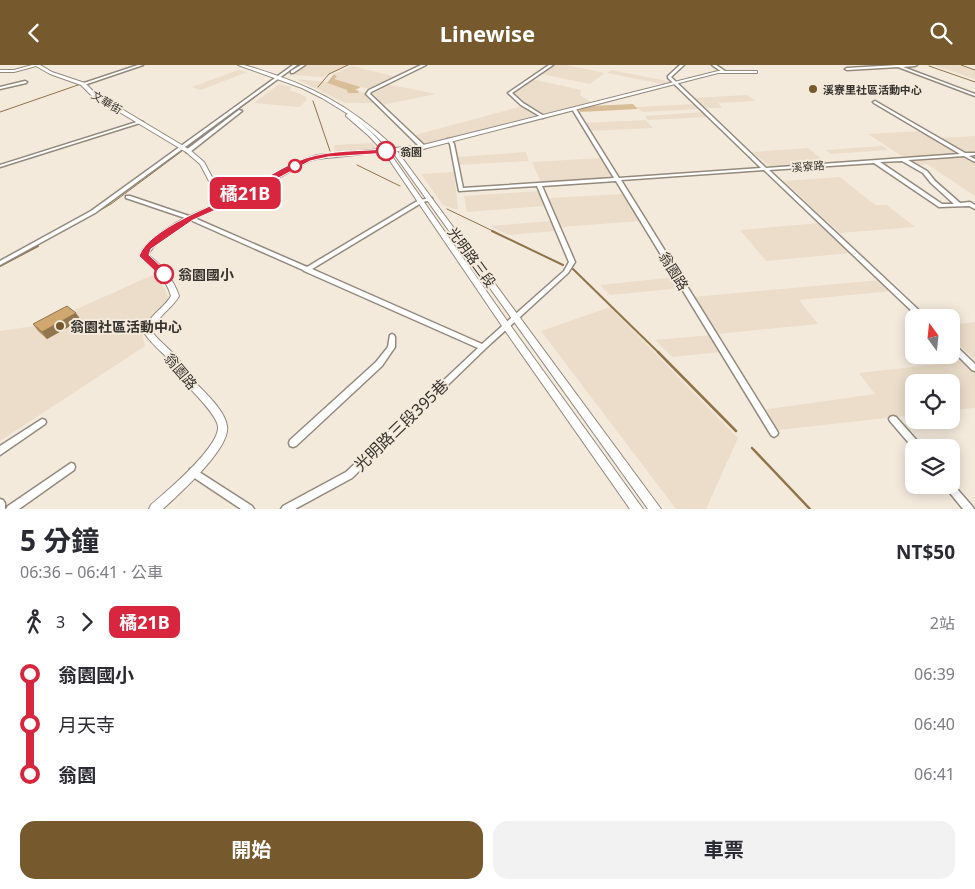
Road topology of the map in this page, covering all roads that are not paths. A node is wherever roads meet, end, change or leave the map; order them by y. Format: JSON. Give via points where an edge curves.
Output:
{"nodes":[{"id":1,"x":120,"y":65,"type":"edge"},
{"id":2,"x":141,"y":65,"type":"edge"},
{"id":3,"x":232,"y":65,"type":"edge"},
{"id":4,"x":240,"y":65,"type":"edge"},
{"id":5,"x":295,"y":65,"type":"edge"},
{"id":6,"x":303,"y":65,"type":"edge"},
{"id":7,"x":424,"y":65,"type":"edge"},
{"id":8,"x":551,"y":65,"type":"edge"},
{"id":9,"x":682,"y":65,"type":"edge"},
{"id":10,"x":714,"y":65,"type":"edge"},
{"id":11,"x":751,"y":65,"type":"edge"},
{"id":12,"x":915,"y":65,"type":"edge"},
{"id":13,"x":898,"y":66,"type":"junction"},
{"id":14,"x":130,"y":68,"type":"junction"},
{"id":15,"x":847,"y":69,"type":"dead end"},
{"id":16,"x":0,"y":71,"type":"edge"},
{"id":17,"x":722,"y":71,"type":"junction"},
{"id":18,"x":280,"y":79,"type":"junction"},
{"id":19,"x":25,"y":82,"type":"dead end"},
{"id":20,"x":82,"y":83,"type":"junction"},
{"id":21,"x":674,"y":83,"type":"junction"},
{"id":22,"x":0,"y":88,"type":"edge"},
{"id":23,"x":975,"y":95,"type":"edge"},
{"id":24,"x":875,"y":102,"type":"dead end"},
{"id":25,"x":574,"y":109,"type":"junction"},
{"id":26,"x":543,"y":117,"type":"junction"},
{"id":27,"x":141,"y":122,"type":"junction"},
{"id":28,"x":449,"y":140,"type":"junction"},
{"id":29,"x":423,"y":147,"type":"junction"},
{"id":30,"x":184,"y":149,"type":"junction"},
{"id":31,"x":390,"y":151,"type":"junction"},
{"id":32,"x":963,"y":154,"type":"junction"},
{"id":33,"x":975,"y":154,"type":"edge"},
{"id":34,"x":902,"y":158,"type":"junction"},
{"id":35,"x":875,"y":161,"type":"junction"},
{"id":36,"x":975,"y":161,"type":"edge"},
{"id":37,"x":0,"y":166,"type":"edge"},
{"id":38,"x":765,"y":169,"type":"junction"},
{"id":39,"x":616,"y":179,"type":"junction"},
{"id":40,"x":539,"y":184,"type":"junction"},
{"id":41,"x":128,"y":197,"type":"dead end"},
{"id":42,"x":235,"y":198,"type":"junction"},
{"id":43,"x":430,"y":199,"type":"junction"},
{"id":44,"x":421,"y":201,"type":"junction"},
{"id":45,"x":959,"y":205,"type":"junction"},
{"id":46,"x":975,"y":207,"type":"edge"},
{"id":47,"x":190,"y":218,"type":"junction"},
{"id":48,"x":1,"y":260,"type":"edge"},
{"id":49,"x":306,"y":270,"type":"junction"},
{"id":50,"x":914,"y":309,"type":"edge"},
{"id":51,"x":516,"y":317,"type":"junction"},
{"id":52,"x":507,"y":327,"type":"junction"},
{"id":53,"x":392,"y":337,"type":"dead end"},
{"id":54,"x":483,"y":347,"type":"junction"},
{"id":55,"x":960,"y":354,"type":"edge"},
{"id":56,"x":975,"y":368,"type":"edge"},
{"id":57,"x":893,"y":419,"type":"dead end"},
{"id":58,"x":42,"y":422,"type":"dead end"},
{"id":59,"x":774,"y":433,"type":"dead end"},
{"id":60,"x":910,"y":439,"type":"edge"},
{"id":61,"x":293,"y":443,"type":"dead end"},
{"id":62,"x":0,"y":451,"type":"edge"},
{"id":63,"x":71,"y":467,"type":"dead end"},
{"id":64,"x":193,"y":472,"type":"junction"},
{"id":65,"x":956,"y":494,"type":"edge"},
{"id":66,"x":0,"y":503,"type":"edge"},
{"id":67,"x":0,"y":509,"type":"edge"},
{"id":68,"x":11,"y":509,"type":"edge"},
{"id":69,"x":155,"y":509,"type":"edge"},
{"id":70,"x":249,"y":509,"type":"edge"},
{"id":71,"x":286,"y":509,"type":"edge"},
{"id":72,"x":637,"y":509,"type":"edge"},
{"id":73,"x":655,"y":509,"type":"edge"},
{"id":74,"x":969,"y":509,"type":"edge"}],
"edges":[{"from":1,"to":14,"type":"street"},
{"from":2,"to":14,"type":"street"},
{"from":3,"to":18,"type":"street","name":"光明路三段"},
{"from":4,"to":18,"type":"street","name":"光明路三段"},
{"from":5,"to":18,"type":"street"},
{"from":6,"to":18,"type":"street"},
{"from":7,"to":29,"type":"street","via":[[368,94]]},
{"from":8,"to":26,"type":"street","via":[[510,93]]},
{"from":9,"to":21,"type":"street","via":[[669,76]]},
{"from":10,"to":17,"type":"street"},
{"from":11,"to":17,"type":"street","via":[[756,72]]},
{"from":12,"to":13,"type":"street"},
{"from":13,"to":15,"type":"street"},
{"from":13,"to":23,"type":"street"},
{"from":14,"to":20,"type":"street"},
{"from":16,"to":20,"type":"street","name":"文華街","via":[[37,65]]},
{"from":17,"to":21,"type":"street"},
{"from":18,"to":30,"type":"street"},
{"from":18,"to":31,"type":"street","name":"光明路三段","via":[[311,93],[353,119]]},
{"from":18,"to":31,"type":"street","name":"光明路三段","via":[[341,105],[368,124]]},
{"from":19,"to":22,"type":"street"},
{"from":20,"to":27,"type":"street","name":"文華街","via":[[92,94]]},
{"from":21,"to":25,"type":"street"},
{"from":21,"to":38,"type":"street"},
{"from":24,"to":32,"type":"street"},
{"from":25,"to":26,"type":"street"},
{"from":25,"to":39,"type":"street","name":"翁園路"},
{"from":26,"to":28,"type":"street"},
{"from":27,"to":30,"type":"street","name":"文華街"},
{"from":27,"to":37,"type":"street"},
{"from":28,"to":29,"type":"street"},
{"from":28,"to":40,"type":"street","name":"溪寮路","via":[[461,189]]},
{"from":29,"to":31,"type":"street"},
{"from":30,"to":42,"type":"street","via":[[202,163],[210,180]]},
{"from":30,"to":48,"type":"street","via":[[93,213]]},
{"from":31,"to":42,"type":"street","name":"翁園路","via":[[328,155],[307,160]]},
{"from":31,"to":43,"type":"street","name":"光明路三段"},
{"from":31,"to":44,"type":"street","name":"光明路三段"},
{"from":32,"to":33,"type":"street","name":"溪寮路"},
{"from":32,"to":34,"type":"street","name":"溪寮路"},
{"from":32,"to":36,"type":"street"},
{"from":34,"to":35,"type":"street","name":"溪寮路"},
{"from":34,"to":45,"type":"street","via":[[925,172]]},
{"from":35,"to":38,"type":"street","name":"溪寮路"},
{"from":35,"to":45,"type":"street","via":[[934,203]]},
{"from":38,"to":39,"type":"street","name":"溪寮路"},
{"from":38,"to":50,"type":"street"},
{"from":39,"to":40,"type":"street","name":"溪寮路"},
{"from":39,"to":59,"type":"street","name":"翁園路"},
{"from":40,"to":51,"type":"street","via":[[572,265]]},
{"from":41,"to":47,"type":"street"},
{"from":42,"to":47,"type":"street","name":"翁園路"},
{"from":43,"to":44,"type":"street"},
{"from":43,"to":51,"type":"street","name":"光明路三段"},
{"from":44,"to":49,"type":"street"},
{"from":44,"to":52,"type":"street","name":"光明路三段"},
{"from":45,"to":46,"type":"street"},
{"from":47,"to":49,"type":"street"},
{"from":47,"to":64,"type":"street","name":"翁園路","via":[[147,248],[144,256],[163,273],[175,296],[152,323],[149,334],[178,364],[223,425],[220,442]]},
{"from":49,"to":54,"type":"street"},
{"from":51,"to":52,"type":"street"},
{"from":51,"to":73,"type":"street","name":"光明路三段"},
{"from":52,"to":54,"type":"street","name":"光明路三段395巷"},
{"from":52,"to":72,"type":"street","name":"光明路三段"},
{"from":53,"to":61,"type":"street","via":[[392,347],[379,364]]},
{"from":54,"to":71,"type":"street","name":"光明路三段395巷","via":[[349,475]]},
{"from":55,"to":56,"type":"street"},
{"from":57,"to":60,"type":"street"},
{"from":58,"to":62,"type":"street"},
{"from":63,"to":68,"type":"street"},
{"from":64,"to":69,"type":"street","name":"翁園路"},
{"from":64,"to":70,"type":"street"},
{"from":65,"to":74,"type":"street"},
{"from":66,"to":67,"type":"street"}]}
